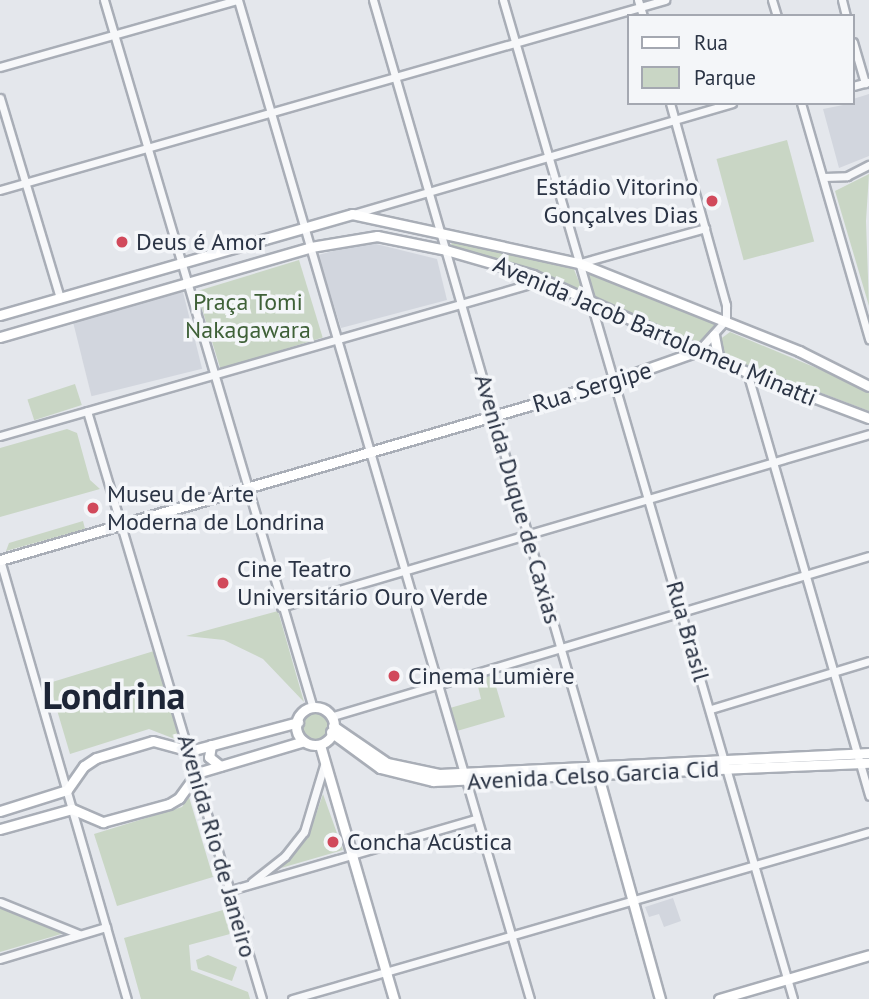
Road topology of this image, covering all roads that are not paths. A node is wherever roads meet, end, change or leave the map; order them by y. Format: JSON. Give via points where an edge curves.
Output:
{"nodes":[{"id":1,"x":104,"y":0,"type":"edge"},
{"id":2,"x":237,"y":0,"type":"edge"},
{"id":3,"x":373,"y":0,"type":"edge"},
{"id":4,"x":503,"y":0,"type":"edge"},
{"id":5,"x":665,"y":0,"type":"edge"},
{"id":6,"x":639,"y":4,"type":"edge"},
{"id":7,"x":114,"y":35,"type":"junction"},
{"id":8,"x":515,"y":43,"type":"junction"},
{"id":9,"x":855,"y":48,"type":"edge"},
{"id":10,"x":0,"y":67,"type":"edge"},
{"id":11,"x":394,"y":78,"type":"junction"},
{"id":12,"x":867,"y":83,"type":"edge"},
{"id":13,"x":0,"y":98,"type":"edge"},
{"id":14,"x":671,"y":105,"type":"edge"},
{"id":15,"x":725,"y":105,"type":"edge"},
{"id":16,"x":803,"y":105,"type":"edge"},
{"id":17,"x":270,"y":113,"type":"junction"},
{"id":18,"x":675,"y":120,"type":"junction"},
{"id":19,"x":148,"y":148,"type":"junction"},
{"id":20,"x":549,"y":157,"type":"junction"},
{"id":21,"x":869,"y":165,"type":"edge"},
{"id":22,"x":824,"y":177,"type":"junction"},
{"id":23,"x":24,"y":183,"type":"junction"},
{"id":24,"x":0,"y":190,"type":"edge"},
{"id":25,"x":429,"y":193,"type":"junction"},
{"id":26,"x":352,"y":214,"type":"junction"},
{"id":27,"x":304,"y":227,"type":"junction"},
{"id":28,"x":705,"y":228,"type":"junction"},
{"id":29,"x":440,"y":230,"type":"junction"},
{"id":30,"x":311,"y":247,"type":"junction"},
{"id":31,"x":446,"y":250,"type":"junction"},
{"id":32,"x":579,"y":263,"type":"junction"},
{"id":33,"x":181,"y":264,"type":"junction"},
{"id":34,"x":545,"y":280,"type":"junction"},
{"id":35,"x":187,"y":282,"type":"junction"},
{"id":36,"x":60,"y":299,"type":"junction"},
{"id":37,"x":591,"y":301,"type":"junction"},
{"id":38,"x":461,"y":302,"type":"junction"},
{"id":39,"x":0,"y":315,"type":"edge"},
{"id":40,"x":726,"y":320,"type":"junction"},
{"id":41,"x":714,"y":335,"type":"junction"},
{"id":42,"x":0,"y":337,"type":"edge"},
{"id":43,"x":337,"y":339,"type":"junction"},
{"id":44,"x":869,"y":339,"type":"edge"},
{"id":45,"x":698,"y":351,"type":"junction"},
{"id":46,"x":720,"y":361,"type":"junction"},
{"id":47,"x":747,"y":372,"type":"junction"},
{"id":48,"x":214,"y":373,"type":"junction"},
{"id":49,"x":613,"y":381,"type":"junction"},
{"id":50,"x":869,"y":386,"type":"edge"},
{"id":51,"x":87,"y":411,"type":"junction"},
{"id":52,"x":494,"y":416,"type":"junction"},
{"id":53,"x":869,"y":418,"type":"edge"},
{"id":54,"x":869,"y":434,"type":"edge"},
{"id":55,"x":0,"y":436,"type":"edge"},
{"id":56,"x":370,"y":452,"type":"junction"},
{"id":57,"x":772,"y":461,"type":"junction"},
{"id":58,"x":247,"y":488,"type":"junction"},
{"id":59,"x":648,"y":498,"type":"junction"},
{"id":60,"x":121,"y":525,"type":"junction"},
{"id":61,"x":528,"y":534,"type":"junction"},
{"id":62,"x":869,"y":556,"type":"edge"},
{"id":63,"x":0,"y":560,"type":"edge"},
{"id":64,"x":403,"y":570,"type":"junction"},
{"id":65,"x":805,"y":575,"type":"junction"},
{"id":66,"x":281,"y":607,"type":"junction"},
{"id":67,"x":682,"y":612,"type":"junction"},
{"id":68,"x":561,"y":649,"type":"junction"},
{"id":69,"x":869,"y":661,"type":"edge"},
{"id":70,"x":834,"y":671,"type":"junction"},
{"id":71,"x":437,"y":684,"type":"junction"},
{"id":72,"x":312,"y":705,"type":"junction"},
{"id":73,"x":711,"y":709,"type":"junction"},
{"id":74,"x":298,"y":722,"type":"junction"},
{"id":75,"x":332,"y":725,"type":"junction"},
{"id":76,"x":301,"y":742,"type":"junction"},
{"id":77,"x":211,"y":745,"type":"junction"},
{"id":78,"x":320,"y":745,"type":"junction"},
{"id":79,"x":190,"y":751,"type":"junction"},
{"id":80,"x":869,"y":753,"type":"edge"},
{"id":81,"x":801,"y":756,"type":"junction"},
{"id":82,"x":862,"y":760,"type":"edge"},
{"id":83,"x":325,"y":761,"type":"junction"},
{"id":84,"x":727,"y":764,"type":"junction"},
{"id":85,"x":220,"y":766,"type":"junction"},
{"id":86,"x":801,"y":766,"type":"junction"},
{"id":87,"x":597,"y":772,"type":"junction"},
{"id":88,"x":197,"y":773,"type":"junction"},
{"id":89,"x":464,"y":777,"type":"junction"},
{"id":90,"x":66,"y":790,"type":"junction"},
{"id":91,"x":52,"y":794,"type":"junction"},
{"id":92,"x":869,"y":796,"type":"edge"},
{"id":93,"x":72,"y":809,"type":"junction"},
{"id":94,"x":0,"y":811,"type":"edge"},
{"id":95,"x":52,"y":814,"type":"junction"},
{"id":96,"x":476,"y":819,"type":"junction"},
{"id":97,"x":0,"y":829,"type":"edge"},
{"id":98,"x":869,"y":832,"type":"edge"},
{"id":99,"x":353,"y":856,"type":"junction"},
{"id":100,"x":756,"y":863,"type":"junction"},
{"id":101,"x":249,"y":885,"type":"junction"},
{"id":102,"x":231,"y":890,"type":"junction"},
{"id":103,"x":633,"y":900,"type":"junction"},
{"id":104,"x":0,"y":902,"type":"edge"},
{"id":105,"x":106,"y":927,"type":"junction"},
{"id":106,"x":79,"y":934,"type":"junction"},
{"id":107,"x":512,"y":935,"type":"junction"},
{"id":108,"x":869,"y":955,"type":"edge"},
{"id":109,"x":0,"y":959,"type":"edge"},
{"id":110,"x":386,"y":971,"type":"junction"},
{"id":111,"x":788,"y":979,"type":"junction"},
{"id":112,"x":127,"y":999,"type":"edge"},
{"id":113,"x":262,"y":999,"type":"edge"},
{"id":114,"x":292,"y":999,"type":"edge"},
{"id":115,"x":394,"y":999,"type":"edge"},
{"id":116,"x":530,"y":999,"type":"edge"},
{"id":117,"x":660,"y":999,"type":"edge"},
{"id":118,"x":719,"y":999,"type":"edge"},
{"id":119,"x":793,"y":999,"type":"edge"}],
"edges":[{"from":1,"to":7,"type":"street"},
{"from":2,"to":7,"type":"street"},
{"from":2,"to":17,"type":"street"},
{"from":3,"to":11,"type":"street","name":"Avenida Duque de Caxias"},
{"from":4,"to":8,"type":"street","name":"Rua Brasil"},
{"from":5,"to":6,"type":"street"},
{"from":6,"to":8,"type":"street"},
{"from":7,"to":10,"type":"street"},
{"from":7,"to":19,"type":"street"},
{"from":8,"to":11,"type":"street"},
{"from":8,"to":20,"type":"street","name":"Rua Brasil"},
{"from":9,"to":12,"type":"street"},
{"from":11,"to":17,"type":"street"},
{"from":11,"to":25,"type":"street","name":"Avenida Duque de Caxias"},
{"from":13,"to":23,"type":"street"},
{"from":14,"to":18,"type":"street"},
{"from":15,"to":18,"type":"street"},
{"from":16,"to":22,"type":"street"},
{"from":17,"to":19,"type":"street"},
{"from":17,"to":27,"type":"street"},
{"from":18,"to":20,"type":"street"},
{"from":18,"to":28,"type":"street"},
{"from":19,"to":23,"type":"street"},
{"from":19,"to":33,"type":"street"},
{"from":20,"to":25,"type":"street"},
{"from":20,"to":32,"type":"street","name":"Rua Brasil"},
{"from":21,"to":22,"type":"street","via":[[847,176]]},
{"from":22,"to":44,"type":"street"},
{"from":23,"to":24,"type":"street"},
{"from":23,"to":36,"type":"street"},
{"from":25,"to":26,"type":"street"},
{"from":25,"to":29,"type":"street","name":"Avenida Duque de Caxias"},
{"from":26,"to":27,"type":"main road"},
{"from":26,"to":29,"type":"main road","name":"Avenida Jacob Bartolomeu Minatti"},
{"from":27,"to":30,"type":"street"},
{"from":27,"to":33,"type":"main road"},
{"from":28,"to":32,"type":"street"},
{"from":28,"to":40,"type":"street"},
{"from":29,"to":31,"type":"street","name":"Avenida Duque de Caxias"},
{"from":29,"to":32,"type":"main road","name":"Avenida Jacob Bartolomeu Minatti"},
{"from":30,"to":31,"type":"main road","name":"Avenida Jacob Bartolomeu Minatti","via":[[357,237]]},
{"from":30,"to":35,"type":"main road"},
{"from":30,"to":43,"type":"street"},
{"from":31,"to":34,"type":"main road","name":"Avenida Jacob Bartolomeu Minatti"},
{"from":31,"to":38,"type":"street","name":"Avenida Duque de Caxias"},
{"from":32,"to":37,"type":"street","name":"Rua Brasil"},
{"from":32,"to":40,"type":"main road","name":"Avenida Jacob Bartolomeu Minatti"},
{"from":33,"to":35,"type":"street"},
{"from":33,"to":36,"type":"main road"},
{"from":34,"to":37,"type":"main road","name":"Avenida Jacob Bartolomeu Minatti"},
{"from":34,"to":38,"type":"street"},
{"from":35,"to":42,"type":"main road"},
{"from":35,"to":48,"type":"street"},
{"from":36,"to":39,"type":"main road"},
{"from":37,"to":45,"type":"main road","name":"Avenida Jacob Bartolomeu Minatti"},
{"from":37,"to":49,"type":"street","name":"Rua Brasil"},
{"from":38,"to":43,"type":"street"},
{"from":38,"to":52,"type":"street","name":"Avenida Duque de Caxias"},
{"from":40,"to":41,"type":"street"},
{"from":40,"to":50,"type":"main road","name":"Avenida Jacob Bartolomeu Minatti"},
{"from":41,"to":45,"type":"street"},
{"from":41,"to":46,"type":"main road"},
{"from":43,"to":48,"type":"street"},
{"from":43,"to":56,"type":"street"},
{"from":45,"to":46,"type":"main road","name":"Avenida Jacob Bartolomeu Minatti"},
{"from":45,"to":49,"type":"main road","name":"Rua Sergipe"},
{"from":46,"to":47,"type":"main road","name":"Avenida Jacob Bartolomeu Minatti"},
{"from":47,"to":53,"type":"main road","name":"Avenida Jacob Bartolomeu Minatti"},
{"from":47,"to":57,"type":"street"},
{"from":48,"to":51,"type":"street"},
{"from":48,"to":58,"type":"street"},
{"from":49,"to":52,"type":"main road","name":"Rua Sergipe"},
{"from":49,"to":59,"type":"street","name":"Rua Brasil"},
{"from":51,"to":55,"type":"street"},
{"from":51,"to":60,"type":"street","name":"Avenida Rio de Janeiro"},
{"from":52,"to":56,"type":"main road","name":"Rua Sergipe"},
{"from":52,"to":61,"type":"street","name":"Avenida Duque de Caxias"},
{"from":54,"to":57,"type":"street"},
{"from":56,"to":58,"type":"main road","name":"Rua Sergipe"},
{"from":56,"to":64,"type":"street"},
{"from":57,"to":59,"type":"street"},
{"from":57,"to":65,"type":"street"},
{"from":58,"to":60,"type":"main road","name":"Rua Sergipe"},
{"from":58,"to":66,"type":"street"},
{"from":59,"to":61,"type":"street"},
{"from":59,"to":67,"type":"street","name":"Rua Brasil"},
{"from":60,"to":63,"type":"main road","name":"Rua Sergipe"},
{"from":60,"to":79,"type":"street","name":"Avenida Rio de Janeiro"},
{"from":61,"to":64,"type":"street"},
{"from":61,"to":68,"type":"street","name":"Avenida Duque de Caxias"},
{"from":62,"to":65,"type":"street"},
{"from":63,"to":90,"type":"street"},
{"from":64,"to":66,"type":"street"},
{"from":64,"to":71,"type":"street"},
{"from":65,"to":67,"type":"street"},
{"from":65,"to":70,"type":"street"},
{"from":66,"to":72,"type":"street"},
{"from":67,"to":68,"type":"street"},
{"from":67,"to":73,"type":"street","name":"Rua Brasil"},
{"from":68,"to":71,"type":"street"},
{"from":68,"to":87,"type":"street","name":"Avenida Duque de Caxias"},
{"from":69,"to":70,"type":"street"},
{"from":70,"to":73,"type":"street"},
{"from":70,"to":82,"type":"street"},
{"from":71,"to":75,"type":"street"},
{"from":71,"to":89,"type":"street"},
{"from":72,"to":74,"type":"main road"},
{"from":72,"to":75,"type":"main road","via":[[324,706]]},
{"from":73,"to":84,"type":"street","name":"Rua Brasil"},
{"from":74,"to":76,"type":"main road"},
{"from":74,"to":77,"type":"main road"},
{"from":75,"to":78,"type":"main road"},
{"from":75,"to":89,"type":"main road","name":"Avenida Celso Garcia Cid","via":[[362,758],[389,772],[427,781]]},
{"from":76,"to":78,"type":"main road"},
{"from":76,"to":85,"type":"main road"},
{"from":77,"to":79,"type":"main road"},
{"from":77,"to":85,"type":"main road","via":[[209,757]]},
{"from":78,"to":83,"type":"main road"},
{"from":79,"to":88,"type":"street","name":"Avenida Rio de Janeiro"},
{"from":79,"to":90,"type":"main road","via":[[153,741],[96,758],[83,766]]},
{"from":80,"to":82,"type":"main road","name":"Avenida Celso Garcia Cid"},
{"from":81,"to":82,"type":"main road","name":"Avenida Celso Garcia Cid"},
{"from":81,"to":84,"type":"main road","name":"Avenida Celso Garcia Cid"},
{"from":81,"to":86,"type":"main road"},
{"from":82,"to":86,"type":"main road","name":"Avenida Celso Garcia Cid"},
{"from":82,"to":92,"type":"street"},
{"from":83,"to":99,"type":"main road"},
{"from":83,"to":101,"type":"street","via":[[304,832],[285,856]]},
{"from":84,"to":86,"type":"main road","name":"Avenida Celso Garcia Cid"},
{"from":84,"to":87,"type":"main road","name":"Avenida Celso Garcia Cid"},
{"from":84,"to":100,"type":"street","name":"Rua Brasil"},
{"from":85,"to":88,"type":"main road"},
{"from":87,"to":89,"type":"main road","name":"Avenida Celso Garcia Cid"},
{"from":87,"to":103,"type":"main road","name":"Avenida Duque de Caxias"},
{"from":88,"to":93,"type":"main road","via":[[169,804],[103,822]]},
{"from":88,"to":102,"type":"street","name":"Avenida Rio de Janeiro"},
{"from":89,"to":96,"type":"street"},
{"from":90,"to":91,"type":"main road"},
{"from":90,"to":93,"type":"street"},
{"from":91,"to":94,"type":"main road"},
{"from":91,"to":95,"type":"main road","via":[[58,805]]},
{"from":93,"to":95,"type":"main road"},
{"from":93,"to":105,"type":"street"},
{"from":95,"to":97,"type":"main road"},
{"from":96,"to":99,"type":"street"},
{"from":96,"to":107,"type":"street"},
{"from":98,"to":100,"type":"street"},
{"from":99,"to":101,"type":"street"},
{"from":99,"to":110,"type":"main road"},
{"from":100,"to":103,"type":"street"},
{"from":100,"to":111,"type":"street","name":"Rua Brasil"},
{"from":101,"to":102,"type":"street"},
{"from":102,"to":113,"type":"street","name":"Avenida Rio de Janeiro"},
{"from":103,"to":107,"type":"street"},
{"from":103,"to":117,"type":"main road","name":"Avenida Duque de Caxias"},
{"from":104,"to":106,"type":"street"},
{"from":105,"to":106,"type":"street"},
{"from":105,"to":112,"type":"street"},
{"from":106,"to":109,"type":"street"},
{"from":107,"to":110,"type":"street"},
{"from":107,"to":116,"type":"street"},
{"from":108,"to":111,"type":"main road"},
{"from":110,"to":114,"type":"street"},
{"from":110,"to":115,"type":"main road"},
{"from":111,"to":118,"type":"main road"},
{"from":111,"to":119,"type":"street","name":"Rua Brasil"}]}
